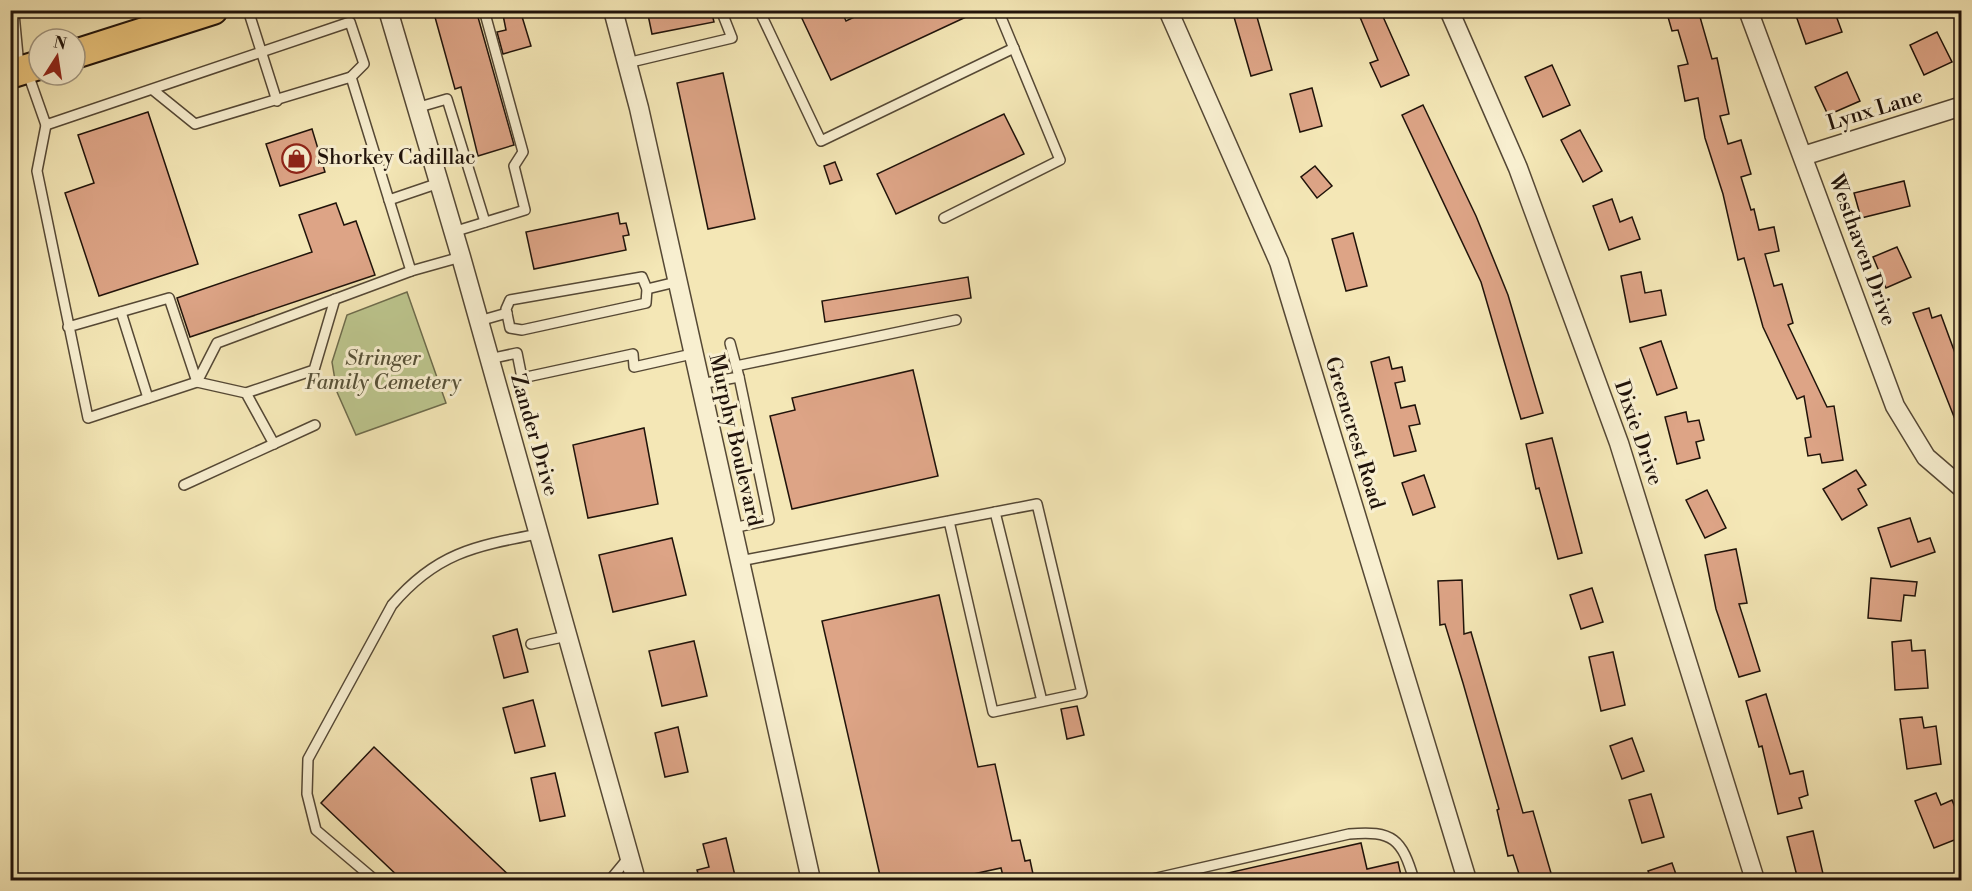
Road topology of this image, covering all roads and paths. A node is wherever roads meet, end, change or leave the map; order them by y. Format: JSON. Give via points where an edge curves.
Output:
{"nodes":[{"id":1,"x":213,"y":10,"type":"edge"},
{"id":2,"x":248,"y":10,"type":"edge"},
{"id":3,"x":388,"y":10,"type":"edge"},
{"id":4,"x":484,"y":10,"type":"edge"},
{"id":5,"x":613,"y":10,"type":"edge"},
{"id":6,"x":722,"y":10,"type":"edge"},
{"id":7,"x":759,"y":10,"type":"edge"},
{"id":8,"x":998,"y":10,"type":"edge"},
{"id":9,"x":1168,"y":10,"type":"edge"},
{"id":10,"x":1449,"y":10,"type":"edge"},
{"id":11,"x":1748,"y":10,"type":"edge"},
{"id":12,"x":10,"y":20,"type":"edge"},
{"id":13,"x":1014,"y":48,"type":"junction"},
{"id":14,"x":87,"y":50,"type":"edge"},
{"id":15,"x":261,"y":51,"type":"junction"},
{"id":16,"x":627,"y":63,"type":"junction"},
{"id":17,"x":23,"y":70,"type":"edge"},
{"id":18,"x":351,"y":77,"type":"junction"},
{"id":19,"x":153,"y":90,"type":"junction"},
{"id":20,"x":277,"y":101,"type":"junction"},
{"id":21,"x":1962,"y":106,"type":"edge"},
{"id":22,"x":416,"y":108,"type":"junction"},
{"id":23,"x":46,"y":125,"type":"junction"},
{"id":24,"x":1803,"y":156,"type":"junction"},
{"id":25,"x":439,"y":183,"type":"junction"},
{"id":26,"x":389,"y":200,"type":"junction"},
{"id":27,"x":944,"y":218,"type":"dead end"},
{"id":28,"x":485,"y":222,"type":"junction"},
{"id":29,"x":453,"y":232,"type":"junction"},
{"id":30,"x":461,"y":256,"type":"junction"},
{"id":31,"x":411,"y":271,"type":"junction"},
{"id":32,"x":676,"y":282,"type":"junction"},
{"id":33,"x":647,"y":289,"type":"junction"},
{"id":34,"x":335,"y":300,"type":"junction"},
{"id":35,"x":121,"y":312,"type":"junction"},
{"id":36,"x":507,"y":313,"type":"junction"},
{"id":37,"x":956,"y":320,"type":"dead end"},
{"id":38,"x":479,"y":321,"type":"junction"},
{"id":39,"x":68,"y":327,"type":"junction"},
{"id":40,"x":730,"y":343,"type":"dead end"},
{"id":41,"x":692,"y":354,"type":"junction"},
{"id":42,"x":489,"y":359,"type":"junction"},
{"id":43,"x":736,"y":366,"type":"junction"},
{"id":44,"x":739,"y":377,"type":"junction"},
{"id":45,"x":197,"y":382,"type":"junction"},
{"id":46,"x":700,"y":384,"type":"junction"},
{"id":47,"x":246,"y":393,"type":"junction"},
{"id":48,"x":148,"y":398,"type":"junction"},
{"id":49,"x":315,"y":425,"type":"dead end"},
{"id":50,"x":274,"y":444,"type":"junction"},
{"id":51,"x":184,"y":485,"type":"dead end"},
{"id":52,"x":1962,"y":488,"type":"edge"},
{"id":53,"x":995,"y":512,"type":"junction"},
{"id":54,"x":949,"y":521,"type":"junction"},
{"id":55,"x":733,"y":528,"type":"junction"},
{"id":56,"x":538,"y":534,"type":"junction"},
{"id":57,"x":740,"y":561,"type":"junction"},
{"id":58,"x":567,"y":636,"type":"junction"},
{"id":59,"x":531,"y":644,"type":"dead end"},
{"id":60,"x":1042,"y":701,"type":"junction"},
{"id":61,"x":631,"y":865,"type":"joint"},
{"id":62,"x":375,"y":880,"type":"edge"},
{"id":63,"x":610,"y":880,"type":"edge"},
{"id":64,"x":811,"y":880,"type":"edge"},
{"id":65,"x":1148,"y":880,"type":"edge"},
{"id":66,"x":1414,"y":880,"type":"edge"},
{"id":67,"x":1467,"y":880,"type":"edge"},
{"id":68,"x":1755,"y":880,"type":"edge"}],
"edges":[{"from":1,"to":14,"type":"main road"},
{"from":2,"to":15,"type":"lane"},
{"from":3,"to":22,"type":"street","name":"Zander Drive"},
{"from":4,"to":28,"type":"lane","via":[[523,152],[514,166],[525,210]]},
{"from":5,"to":16,"type":"street","name":"Murphy Boulevard"},
{"from":6,"to":16,"type":"lane","via":[[732,38]]},
{"from":7,"to":13,"type":"lane","via":[[821,141]]},
{"from":8,"to":13,"type":"lane"},
{"from":9,"to":67,"type":"street","name":"Greencrest Road","via":[[1279,262]]},
{"from":10,"to":68,"type":"street","name":"Dixie Drive","via":[[1518,168],[1619,443]]},
{"from":11,"to":24,"type":"street","name":"Westhaven Drive"},
{"from":12,"to":17,"type":"street"},
{"from":13,"to":27,"type":"lane","via":[[1060,160]]},
{"from":15,"to":18,"type":"lane","via":[[350,22],[364,64]]},
{"from":15,"to":19,"type":"lane"},
{"from":15,"to":20,"type":"lane"},
{"from":16,"to":32,"type":"street","name":"Murphy Boulevard"},
{"from":17,"to":23,"type":"lane"},
{"from":18,"to":20,"type":"lane"},
{"from":18,"to":26,"type":"lane"},
{"from":19,"to":20,"type":"lane","via":[[195,124]]},
{"from":19,"to":23,"type":"lane"},
{"from":21,"to":24,"type":"street","name":"Lynx Lane"},
{"from":22,"to":25,"type":"street","name":"Zander Drive"},
{"from":22,"to":28,"type":"lane","via":[[447,99]]},
{"from":23,"to":39,"type":"lane","via":[[37,171]]},
{"from":24,"to":52,"type":"street","name":"Westhaven Drive","via":[[1894,406],[1926,457]]},
{"from":25,"to":26,"type":"lane"},
{"from":25,"to":29,"type":"street","name":"Zander Drive"},
{"from":26,"to":31,"type":"lane"},
{"from":28,"to":29,"type":"lane"},
{"from":29,"to":30,"type":"street","name":"Zander Drive"},
{"from":30,"to":31,"type":"lane"},
{"from":30,"to":38,"type":"street","name":"Zander Drive"},
{"from":31,"to":34,"type":"lane"},
{"from":32,"to":33,"type":"lane"},
{"from":32,"to":41,"type":"street","name":"Murphy Boulevard"},
{"from":33,"to":36,"type":"lane","via":[[642,277],[510,300]]},
{"from":33,"to":36,"type":"lane","via":[[646,303],[522,330],[512,330]]},
{"from":34,"to":45,"type":"lane","via":[[217,343]]},
{"from":34,"to":47,"type":"lane","via":[[314,370]]},
{"from":35,"to":39,"type":"lane"},
{"from":35,"to":45,"type":"lane","via":[[169,298]]},
{"from":35,"to":48,"type":"lane"},
{"from":36,"to":38,"type":"lane"},
{"from":37,"to":43,"type":"lane"},
{"from":38,"to":42,"type":"street","name":"Zander Drive"},
{"from":39,"to":48,"type":"lane","via":[[88,418]]},
{"from":40,"to":43,"type":"lane"},
{"from":41,"to":42,"type":"lane","via":[[634,367],[633,354],[522,378],[517,353]]},
{"from":41,"to":46,"type":"street","name":"Murphy Boulevard"},
{"from":42,"to":56,"type":"street","name":"Zander Drive"},
{"from":43,"to":44,"type":"lane"},
{"from":44,"to":46,"type":"lane"},
{"from":44,"to":55,"type":"lane","via":[[769,520]]},
{"from":45,"to":47,"type":"lane"},
{"from":45,"to":48,"type":"lane"},
{"from":46,"to":55,"type":"street","name":"Murphy Boulevard"},
{"from":47,"to":50,"type":"lane"},
{"from":49,"to":50,"type":"lane"},
{"from":50,"to":51,"type":"lane"},
{"from":53,"to":54,"type":"lane"},
{"from":53,"to":60,"type":"lane"},
{"from":53,"to":60,"type":"lane","via":[[1037,504],[1082,693]]},
{"from":54,"to":57,"type":"lane"},
{"from":54,"to":60,"type":"lane","via":[[993,712]]},
{"from":55,"to":57,"type":"street","name":"Murphy Boulevard"},
{"from":56,"to":58,"type":"street","name":"Zander Drive"},
{"from":56,"to":62,"type":"lane","via":[[463,550],[408,586],[392,605],[308,759],[307,794],[316,830]]},
{"from":57,"to":64,"type":"street","name":"Murphy Boulevard"},
{"from":58,"to":59,"type":"lane"},
{"from":58,"to":61,"type":"street","name":"Zander Drive"},
{"from":61,"to":63,"type":"lane"},
{"from":65,"to":66,"type":"lane","via":[[1367,833],[1396,841],[1406,854]]}]}
